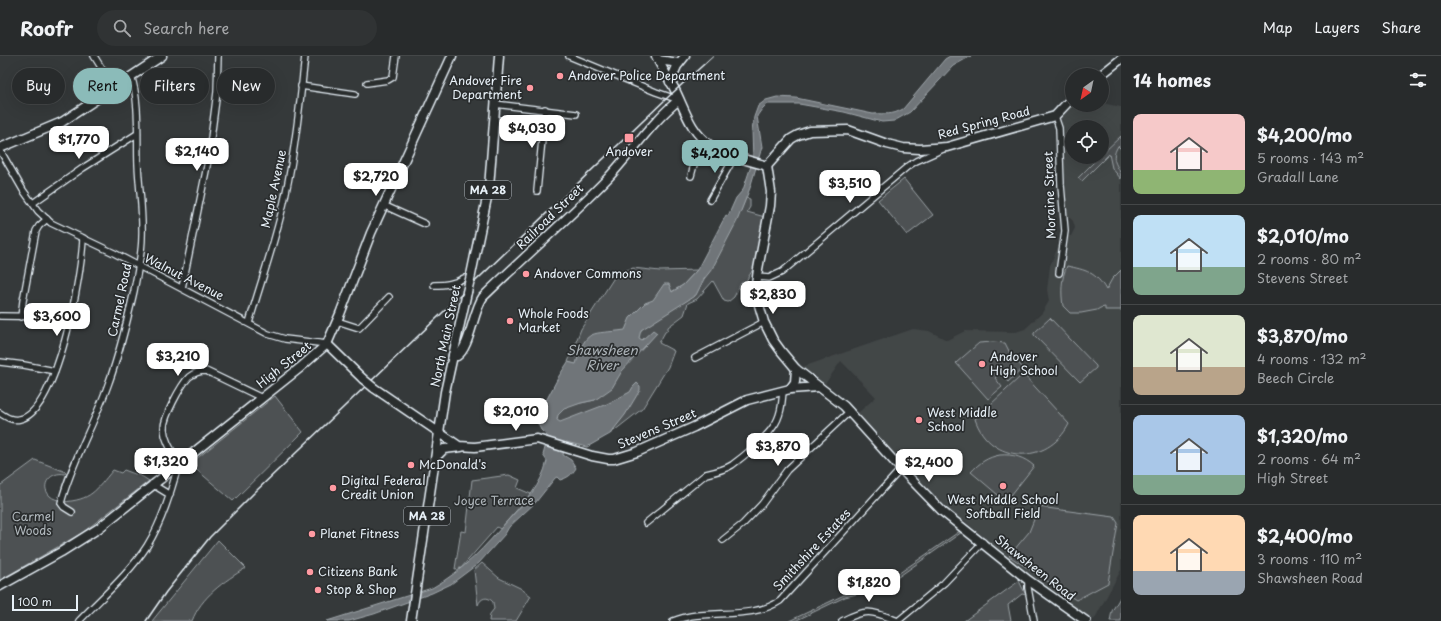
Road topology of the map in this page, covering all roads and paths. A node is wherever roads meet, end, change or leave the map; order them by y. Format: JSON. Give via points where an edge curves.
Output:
{"nodes":[{"id":1,"x":94,"y":56,"type":"edge"},
{"id":2,"x":162,"y":56,"type":"edge"},
{"id":3,"x":218,"y":56,"type":"edge"},
{"id":4,"x":305,"y":56,"type":"edge"},
{"id":5,"x":396,"y":56,"type":"edge"},
{"id":6,"x":452,"y":56,"type":"edge"},
{"id":7,"x":499,"y":56,"type":"edge"},
{"id":8,"x":569,"y":56,"type":"edge"},
{"id":9,"x":685,"y":56,"type":"edge"},
{"id":10,"x":657,"y":58,"type":"edge"},
{"id":11,"x":1121,"y":59,"type":"edge"},
{"id":12,"x":679,"y":63,"type":"junction"},
{"id":13,"x":102,"y":68,"type":"edge"},
{"id":14,"x":1109,"y":69,"type":"edge"},
{"id":15,"x":132,"y":75,"type":"edge"},
{"id":16,"x":132,"y":79,"type":"edge"},
{"id":17,"x":368,"y":82,"type":"dead end"},
{"id":18,"x":670,"y":82,"type":"junction"},
{"id":19,"x":302,"y":86,"type":"junction"},
{"id":20,"x":355,"y":94,"type":"dead end"},
{"id":21,"x":679,"y":100,"type":"junction"},
{"id":22,"x":90,"y":104,"type":"edge"},
{"id":23,"x":496,"y":104,"type":"junction"},
{"id":24,"x":1065,"y":105,"type":"edge"},
{"id":25,"x":545,"y":109,"type":"junction"},
{"id":26,"x":576,"y":114,"type":"dead end"},
{"id":27,"x":1055,"y":116,"type":"junction"},
{"id":28,"x":137,"y":134,"type":"junction"},
{"id":29,"x":701,"y":138,"type":"junction"},
{"id":30,"x":947,"y":147,"type":"junction"},
{"id":31,"x":0,"y":149,"type":"edge"},
{"id":32,"x":735,"y":156,"type":"junction"},
{"id":33,"x":764,"y":165,"type":"junction"},
{"id":34,"x":691,"y":176,"type":"dead end"},
{"id":35,"x":537,"y":191,"type":"dead end"},
{"id":36,"x":710,"y":200,"type":"dead end"},
{"id":37,"x":33,"y":203,"type":"junction"},
{"id":38,"x":383,"y":205,"type":"junction"},
{"id":39,"x":47,"y":219,"type":"junction"},
{"id":40,"x":425,"y":224,"type":"dead end"},
{"id":41,"x":83,"y":238,"type":"junction"},
{"id":42,"x":139,"y":266,"type":"junction"},
{"id":43,"x":1059,"y":273,"type":"dead end"},
{"id":44,"x":471,"y":277,"type":"junction"},
{"id":45,"x":757,"y":277,"type":"junction"},
{"id":46,"x":434,"y":285,"type":"dead end"},
{"id":47,"x":182,"y":288,"type":"junction"},
{"id":48,"x":389,"y":297,"type":"dead end"},
{"id":49,"x":0,"y":316,"type":"edge"},
{"id":50,"x":21,"y":317,"type":"junction"},
{"id":51,"x":70,"y":317,"type":"junction"},
{"id":52,"x":337,"y":321,"type":"junction"},
{"id":53,"x":764,"y":322,"type":"junction"},
{"id":54,"x":249,"y":323,"type":"junction"},
{"id":55,"x":327,"y":344,"type":"junction"},
{"id":56,"x":453,"y":355,"type":"junction"},
{"id":57,"x":695,"y":358,"type":"dead end"},
{"id":58,"x":0,"y":362,"type":"edge"},
{"id":59,"x":796,"y":369,"type":"junction"},
{"id":60,"x":55,"y":371,"type":"junction"},
{"id":61,"x":820,"y":387,"type":"junction"},
{"id":62,"x":786,"y":390,"type":"junction"},
{"id":63,"x":262,"y":398,"type":"junction"},
{"id":64,"x":850,"y":412,"type":"junction"},
{"id":65,"x":0,"y":413,"type":"edge"},
{"id":66,"x":440,"y":432,"type":"junction"},
{"id":67,"x":461,"y":447,"type":"junction"},
{"id":68,"x":436,"y":457,"type":"junction"},
{"id":69,"x":180,"y":463,"type":"junction"},
{"id":70,"x":901,"y":469,"type":"junction"},
{"id":71,"x":152,"y":484,"type":"junction"},
{"id":72,"x":170,"y":495,"type":"junction"},
{"id":73,"x":72,"y":512,"type":"dead end"},
{"id":74,"x":646,"y":523,"type":"dead end"},
{"id":75,"x":723,"y":540,"type":"dead end"},
{"id":76,"x":983,"y":542,"type":"junction"},
{"id":77,"x":1028,"y":580,"type":"junction"},
{"id":78,"x":0,"y":586,"type":"edge"},
{"id":79,"x":80,"y":621,"type":"edge"},
{"id":80,"x":411,"y":621,"type":"edge"},
{"id":81,"x":673,"y":621,"type":"edge"},
{"id":82,"x":842,"y":621,"type":"edge"},
{"id":83,"x":898,"y":621,"type":"edge"},
{"id":84,"x":1034,"y":621,"type":"edge"},
{"id":85,"x":1086,"y":621,"type":"edge"}],
"edges":[{"from":1,"to":13,"type":"street"},
{"from":2,"to":15,"type":"main road"},
{"from":3,"to":47,"type":"street","via":[[217,92],[208,161]]},
{"from":4,"to":19,"type":"street","name":"Maple Avenue"},
{"from":5,"to":17,"type":"street","via":[[393,77]]},
{"from":6,"to":38,"type":"main road","name":"High Street"},
{"from":7,"to":23,"type":"main road","name":"North Main Street","number":"MA 28"},
{"from":8,"to":21,"type":"street"},
{"from":9,"to":12,"type":"main road"},
{"from":10,"to":12,"type":"main road"},
{"from":10,"to":18,"type":"main road"},
{"from":11,"to":14,"type":"main road"},
{"from":12,"to":18,"type":"main road"},
{"from":16,"to":28,"type":"street","name":"Carmel Road"},
{"from":18,"to":21,"type":"main road"},
{"from":19,"to":20,"type":"street"},
{"from":19,"to":54,"type":"street","name":"Maple Avenue","via":[[285,197]]},
{"from":21,"to":29,"type":"main road"},
{"from":21,"to":56,"type":"main road","name":"Railroad Street","via":[[658,119],[596,190],[483,297],[476,309],[463,351],[457,356]]},
{"from":22,"to":31,"type":"main road","via":[[62,122]]},
{"from":23,"to":25,"type":"street"},
{"from":23,"to":44,"type":"main road","name":"North Main Street","number":"MA 28","via":[[487,203]]},
{"from":24,"to":27,"type":"main road"},
{"from":25,"to":26,"type":"street"},
{"from":25,"to":35,"type":"street"},
{"from":27,"to":30,"type":"main road","name":"Red Spring Road"},
{"from":27,"to":43,"type":"street","name":"Moraine Street","via":[[1059,128],[1065,231]]},
{"from":28,"to":37,"type":"street"},
{"from":28,"to":42,"type":"street","name":"Carmel Road","via":[[142,221]]},
{"from":29,"to":32,"type":"main road"},
{"from":29,"to":34,"type":"street"},
{"from":30,"to":33,"type":"main road","name":"Red Spring Road","via":[[903,148],[848,130],[810,131],[791,139]]},
{"from":30,"to":45,"type":"street","via":[[907,167],[782,272],[769,278]]},
{"from":31,"to":37,"type":"street","name":"Walnut Avenue"},
{"from":32,"to":33,"type":"main road"},
{"from":32,"to":36,"type":"street"},
{"from":33,"to":45,"type":"main road","name":"Shawsheen Road","via":[[771,192]]},
{"from":37,"to":39,"type":"street","name":"Walnut Avenue"},
{"from":38,"to":40,"type":"street"},
{"from":38,"to":52,"type":"main road","name":"High Street"},
{"from":39,"to":41,"type":"street","name":"Walnut Avenue","via":[[54,225]]},
{"from":39,"to":50,"type":"street","via":[[36,231]]},
{"from":41,"to":42,"type":"street","name":"Walnut Avenue"},
{"from":41,"to":51,"type":"street","via":[[81,266]]},
{"from":42,"to":47,"type":"street","name":"Walnut Avenue"},
{"from":42,"to":73,"type":"street","name":"Carmel Road","via":[[117,361],[61,503]]},
{"from":44,"to":46,"type":"street","via":[[456,283]]},
{"from":44,"to":56,"type":"main road","name":"North Main Street","number":"MA 28","bridge":true},
{"from":45,"to":53,"type":"main road","name":"Shawsheen Road","via":[[757,295]]},
{"from":47,"to":54,"type":"street","name":"Walnut Avenue"},
{"from":48,"to":52,"type":"street","via":[[359,328]]},
{"from":49,"to":50,"type":"street"},
{"from":50,"to":51,"type":"street"},
{"from":51,"to":60,"type":"street","via":[[64,347]]},
{"from":52,"to":55,"type":"main road","name":"High Street"},
{"from":53,"to":57,"type":"street"},
{"from":53,"to":59,"type":"main road","name":"Shawsheen Road","via":[[773,340]]},
{"from":54,"to":55,"type":"street","name":"Walnut Avenue","via":[[268,334],[285,339]]},
{"from":55,"to":63,"type":"main road","name":"High Street"},
{"from":55,"to":66,"type":"main road","bridge":true,"via":[[374,388]]},
{"from":56,"to":66,"type":"main road","name":"North Main Street","number":"MA 28"},
{"from":58,"to":60,"type":"street"},
{"from":59,"to":61,"type":"main road","name":"Shawsheen Road"},
{"from":59,"to":62,"type":"main road","via":[[795,382]]},
{"from":60,"to":65,"type":"street","via":[[43,399],[30,414],[19,419],[11,419]]},
{"from":61,"to":62,"type":"main road","name":"Stevens Street"},
{"from":61,"to":64,"type":"main road","name":"Shawsheen Road"},
{"from":62,"to":67,"type":"main road","name":"Stevens Street","via":[[747,400],[694,427],[620,458],[608,460],[537,439]]},
{"from":62,"to":74,"type":"street","via":[[773,427],[761,439],[731,465],[706,474]]},
{"from":63,"to":69,"type":"main road","name":"High Street"},
{"from":63,"to":69,"type":"street","via":[[206,371],[189,377],[165,421],[169,445]]},
{"from":64,"to":70,"type":"main road","name":"Shawsheen Road"},
{"from":64,"to":75,"type":"street","via":[[787,470],[762,504]]},
{"from":66,"to":67,"type":"main road"},
{"from":66,"to":68,"type":"main road","name":"North Main Street","number":"MA 28"},
{"from":67,"to":68,"type":"main road","name":"Stevens Street","via":[[444,449]]},
{"from":68,"to":80,"type":"main road","name":"North Main Street","number":"MA 28"},
{"from":69,"to":71,"type":"main road","name":"High Street"},
{"from":69,"to":72,"type":"street"},
{"from":70,"to":76,"type":"main road","name":"Shawsheen Road","via":[[944,512]]},
{"from":70,"to":81,"type":"street","name":"Smithshire Estates","via":[[780,601],[755,610],[690,616]]},
{"from":71,"to":72,"type":"street"},
{"from":71,"to":78,"type":"main road","name":"High Street","via":[[78,542]]},
{"from":72,"to":79,"type":"street","via":[[146,547]]},
{"from":76,"to":77,"type":"main road","name":"Shawsheen Road"},
{"from":76,"to":83,"type":"street","via":[[944,583]]},
{"from":77,"to":84,"type":"street"},
{"from":77,"to":85,"type":"main road","name":"Shawsheen Road"},
{"from":82,"to":83,"type":"street","via":[[862,612],[875,612]]}]}
